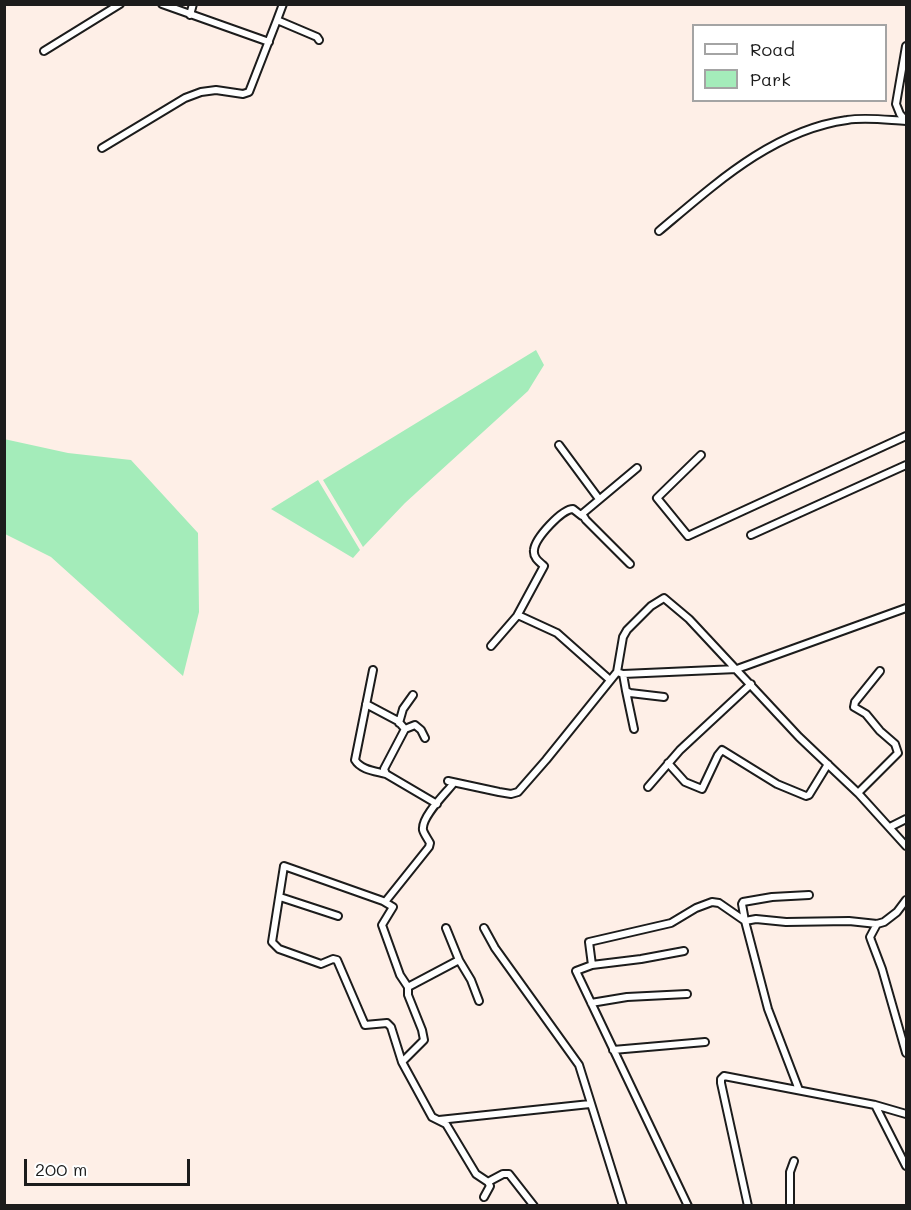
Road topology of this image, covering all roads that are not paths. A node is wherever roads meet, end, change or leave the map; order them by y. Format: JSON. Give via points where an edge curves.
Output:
{"nodes":[{"id":1,"x":120,"y":4,"type":"edge"},
{"id":2,"x":162,"y":4,"type":"edge"},
{"id":3,"x":193,"y":4,"type":"edge"},
{"id":4,"x":282,"y":4,"type":"edge"},
{"id":5,"x":190,"y":15,"type":"junction"},
{"id":6,"x":277,"y":20,"type":"junction"},
{"id":7,"x":319,"y":40,"type":"dead end"},
{"id":8,"x":269,"y":42,"type":"junction"},
{"id":9,"x":906,"y":46,"type":"edge"},
{"id":10,"x":44,"y":51,"type":"dead end"},
{"id":11,"x":906,"y":121,"type":"edge"},
{"id":12,"x":102,"y":148,"type":"dead end"},
{"id":13,"x":659,"y":231,"type":"dead end"},
{"id":14,"x":906,"y":436,"type":"edge"},
{"id":15,"x":559,"y":445,"type":"dead end"},
{"id":16,"x":701,"y":455,"type":"dead end"},
{"id":17,"x":906,"y":465,"type":"edge"},
{"id":18,"x":637,"y":468,"type":"dead end"},
{"id":19,"x":599,"y":499,"type":"junction"},
{"id":20,"x":582,"y":516,"type":"junction"},
{"id":21,"x":751,"y":535,"type":"dead end"},
{"id":22,"x":630,"y":564,"type":"dead end"},
{"id":23,"x":906,"y":608,"type":"edge"},
{"id":24,"x":517,"y":616,"type":"junction"},
{"id":25,"x":491,"y":646,"type":"dead end"},
{"id":26,"x":737,"y":669,"type":"junction"},
{"id":27,"x":373,"y":670,"type":"dead end"},
{"id":28,"x":880,"y":671,"type":"dead end"},
{"id":29,"x":620,"y":673,"type":"junction"},
{"id":30,"x":610,"y":680,"type":"junction"},
{"id":31,"x":751,"y":684,"type":"junction"},
{"id":32,"x":626,"y":691,"type":"junction"},
{"id":33,"x":413,"y":694,"type":"dead end"},
{"id":34,"x":664,"y":697,"type":"dead end"},
{"id":35,"x":366,"y":704,"type":"junction"},
{"id":36,"x":399,"y":723,"type":"junction"},
{"id":37,"x":405,"y":729,"type":"junction"},
{"id":38,"x":634,"y":729,"type":"dead end"},
{"id":39,"x":425,"y":738,"type":"dead end"},
{"id":40,"x":668,"y":763,"type":"junction"},
{"id":41,"x":828,"y":764,"type":"junction"},
{"id":42,"x":386,"y":774,"type":"junction"},
{"id":43,"x":648,"y":787,"type":"dead end"},
{"id":44,"x":858,"y":793,"type":"junction"},
{"id":45,"x":437,"y":804,"type":"junction"},
{"id":46,"x":906,"y":819,"type":"edge"},
{"id":47,"x":890,"y":827,"type":"junction"},
{"id":48,"x":906,"y":846,"type":"edge"},
{"id":49,"x":809,"y":895,"type":"dead end"},
{"id":50,"x":280,"y":897,"type":"junction"},
{"id":51,"x":906,"y":900,"type":"edge"},
{"id":52,"x":385,"y":902,"type":"junction"},
{"id":53,"x":338,"y":916,"type":"dead end"},
{"id":54,"x":744,"y":921,"type":"junction"},
{"id":55,"x":877,"y":924,"type":"junction"},
{"id":56,"x":446,"y":928,"type":"dead end"},
{"id":57,"x":484,"y":928,"type":"dead end"},
{"id":58,"x":684,"y":951,"type":"dead end"},
{"id":59,"x":459,"y":960,"type":"junction"},
{"id":60,"x":592,"y":965,"type":"junction"},
{"id":61,"x":408,"y":987,"type":"junction"},
{"id":62,"x":687,"y":994,"type":"dead end"},
{"id":63,"x":479,"y":1001,"type":"dead end"},
{"id":64,"x":591,"y":1003,"type":"junction"},
{"id":65,"x":705,"y":1042,"type":"dead end"},
{"id":66,"x":613,"y":1050,"type":"junction"},
{"id":67,"x":906,"y":1053,"type":"edge"},
{"id":68,"x":402,"y":1062,"type":"junction"},
{"id":69,"x":799,"y":1090,"type":"junction"},
{"id":70,"x":590,"y":1104,"type":"junction"},
{"id":71,"x":875,"y":1105,"type":"junction"},
{"id":72,"x":906,"y":1114,"type":"edge"},
{"id":73,"x":438,"y":1120,"type":"junction"},
{"id":74,"x":794,"y":1161,"type":"dead end"},
{"id":75,"x":906,"y":1166,"type":"edge"},
{"id":76,"x":488,"y":1182,"type":"junction"},
{"id":77,"x":484,"y":1197,"type":"dead end"},
{"id":78,"x":534,"y":1206,"type":"edge"},
{"id":79,"x":623,"y":1206,"type":"edge"},
{"id":80,"x":688,"y":1206,"type":"edge"},
{"id":81,"x":748,"y":1206,"type":"edge"},
{"id":82,"x":790,"y":1206,"type":"edge"}],
"edges":[{"from":1,"to":10,"type":"street"},
{"from":2,"to":5,"type":"street"},
{"from":3,"to":5,"type":"street"},
{"from":4,"to":6,"type":"street"},
{"from":5,"to":8,"type":"street"},
{"from":6,"to":7,"type":"street"},
{"from":6,"to":8,"type":"street"},
{"from":8,"to":12,"type":"street","via":[[249,92],[216,90],[185,98]]},
{"from":9,"to":11,"type":"street","via":[[896,104]]},
{"from":11,"to":13,"type":"street","via":[[849,119],[789,137],[732,171]]},
{"from":14,"to":16,"type":"street","via":[[688,537],[657,498]]},
{"from":15,"to":19,"type":"street"},
{"from":17,"to":21,"type":"street"},
{"from":18,"to":19,"type":"street"},
{"from":19,"to":20,"type":"street"},
{"from":20,"to":22,"type":"street"},
{"from":20,"to":24,"type":"street","via":[[567,509],[536,543],[535,558],[544,566]]},
{"from":23,"to":26,"type":"street"},
{"from":24,"to":25,"type":"street"},
{"from":24,"to":30,"type":"street","via":[[557,633]]},
{"from":26,"to":29,"type":"street"},
{"from":26,"to":29,"type":"street","via":[[664,598],[627,630],[621,645]]},
{"from":26,"to":31,"type":"street"},
{"from":27,"to":35,"type":"street"},
{"from":28,"to":44,"type":"street","via":[[854,707],[866,714],[899,749]]},
{"from":29,"to":30,"type":"street"},
{"from":29,"to":32,"type":"street"},
{"from":30,"to":45,"type":"street","via":[[518,792],[450,782]]},
{"from":31,"to":40,"type":"street"},
{"from":31,"to":41,"type":"street"},
{"from":32,"to":34,"type":"street"},
{"from":32,"to":38,"type":"street"},
{"from":33,"to":36,"type":"street"},
{"from":35,"to":36,"type":"street"},
{"from":35,"to":42,"type":"street","via":[[355,760]]},
{"from":36,"to":37,"type":"street"},
{"from":37,"to":39,"type":"street","via":[[418,726]]},
{"from":37,"to":42,"type":"street","via":[[387,761]]},
{"from":40,"to":41,"type":"street","via":[[685,782],[702,789],[722,750],[777,784],[806,796]]},
{"from":40,"to":43,"type":"street"},
{"from":41,"to":44,"type":"street"},
{"from":42,"to":45,"type":"street"},
{"from":44,"to":47,"type":"street"},
{"from":45,"to":52,"type":"street","via":[[423,822],[429,847]]},
{"from":46,"to":47,"type":"street"},
{"from":47,"to":48,"type":"street"},
{"from":49,"to":54,"type":"street","via":[[743,902]]},
{"from":50,"to":52,"type":"street","via":[[284,866]]},
{"from":50,"to":53,"type":"street"},
{"from":50,"to":68,"type":"street","via":[[272,942],[275,947],[321,964],[337,960],[365,1026],[387,1023]]},
{"from":51,"to":55,"type":"street","via":[[885,922]]},
{"from":52,"to":61,"type":"street","via":[[393,907],[382,925]]},
{"from":54,"to":55,"type":"street"},
{"from":54,"to":60,"type":"street","via":[[712,902],[671,923],[589,942]]},
{"from":54,"to":69,"type":"street","via":[[768,1009]]},
{"from":55,"to":67,"type":"street","via":[[870,937]]},
{"from":56,"to":59,"type":"street"},
{"from":57,"to":70,"type":"street","via":[[579,1065]]},
{"from":58,"to":60,"type":"street"},
{"from":59,"to":61,"type":"street"},
{"from":59,"to":63,"type":"street"},
{"from":60,"to":64,"type":"street","via":[[576,971]]},
{"from":61,"to":68,"type":"street","via":[[424,1040]]},
{"from":62,"to":64,"type":"street"},
{"from":64,"to":66,"type":"street"},
{"from":65,"to":66,"type":"street"},
{"from":66,"to":80,"type":"street"},
{"from":68,"to":73,"type":"street","via":[[432,1117]]},
{"from":69,"to":71,"type":"street"},
{"from":69,"to":81,"type":"street","via":[[724,1076],[721,1080]]},
{"from":70,"to":73,"type":"street"},
{"from":70,"to":79,"type":"street"},
{"from":71,"to":72,"type":"street"},
{"from":71,"to":75,"type":"street"},
{"from":73,"to":76,"type":"street","via":[[446,1124],[476,1173]]},
{"from":74,"to":82,"type":"street","via":[[790,1172]]},
{"from":76,"to":77,"type":"street"},
{"from":76,"to":78,"type":"street","via":[[508,1174]]}]}
